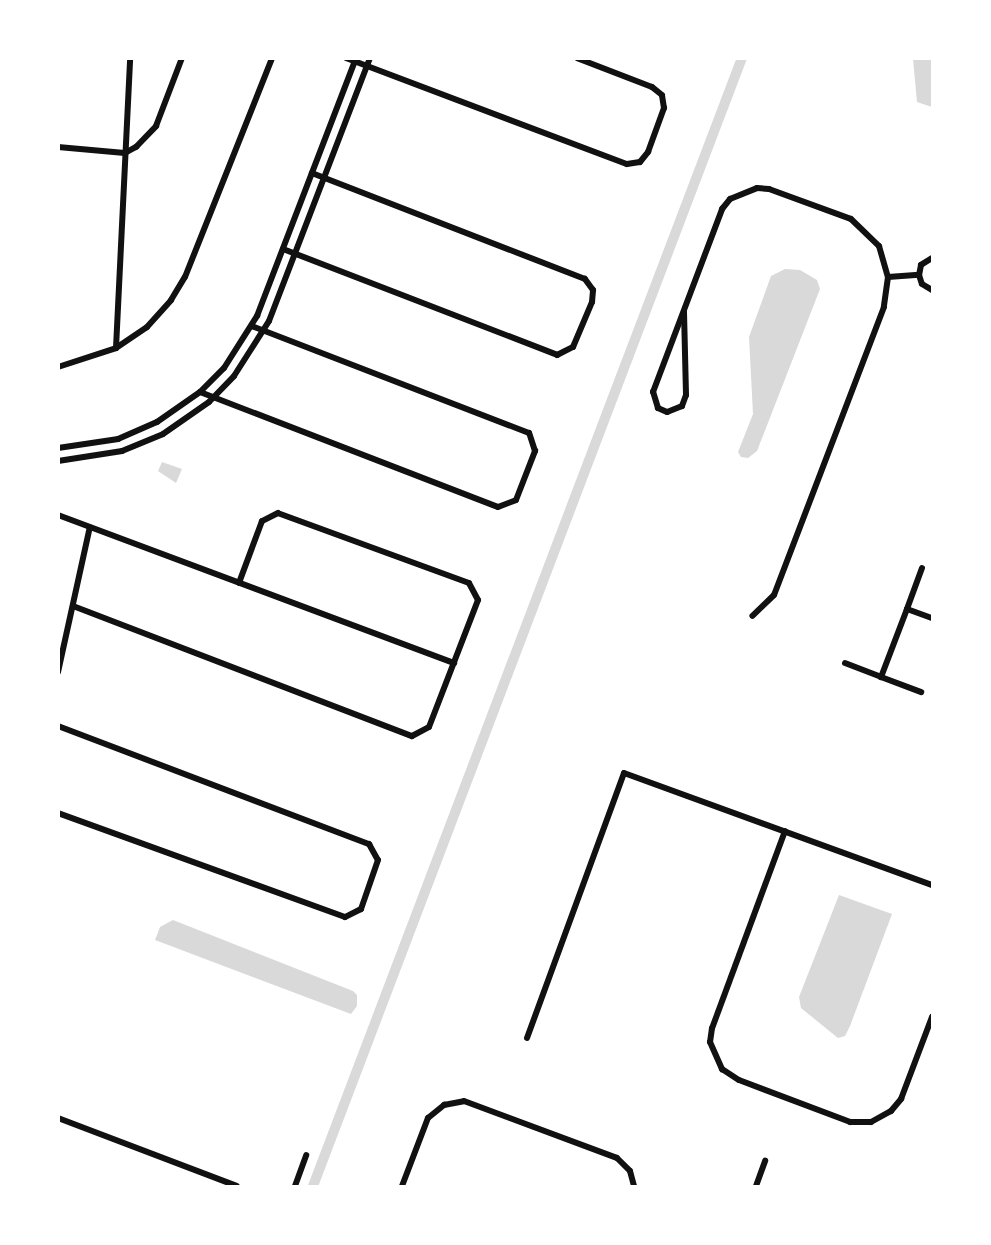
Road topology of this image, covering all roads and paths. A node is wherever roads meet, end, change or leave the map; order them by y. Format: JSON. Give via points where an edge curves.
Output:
{"nodes":[{"id":1,"x":130,"y":58,"type":"edge"},
{"id":2,"x":182,"y":58,"type":"edge"},
{"id":3,"x":272,"y":58,"type":"edge"},
{"id":4,"x":346,"y":58,"type":"edge"},
{"id":5,"x":370,"y":58,"type":"edge"},
{"id":6,"x":577,"y":58,"type":"edge"},
{"id":7,"x":355,"y":60,"type":"edge"},
{"id":8,"x":367,"y":66,"type":"junction"},
{"id":9,"x":58,"y":147,"type":"edge"},
{"id":10,"x":125,"y":153,"type":"junction"},
{"id":11,"x":312,"y":173,"type":"junction"},
{"id":12,"x":324,"y":178,"type":"junction"},
{"id":13,"x":283,"y":249,"type":"junction"},
{"id":14,"x":295,"y":253,"type":"junction"},
{"id":15,"x":933,"y":258,"type":"edge"},
{"id":16,"x":919,"y":275,"type":"junction"},
{"id":17,"x":888,"y":277,"type":"junction"},
{"id":18,"x":933,"y":290,"type":"edge"},
{"id":19,"x":684,"y":312,"type":"junction"},
{"id":20,"x":252,"y":326,"type":"junction"},
{"id":21,"x":264,"y":331,"type":"junction"},
{"id":22,"x":116,"y":348,"type":"junction"},
{"id":23,"x":58,"y":367,"type":"edge"},
{"id":24,"x":200,"y":392,"type":"junction"},
{"id":25,"x":214,"y":397,"type":"junction"},
{"id":26,"x":124,"y":436,"type":"junction"},
{"id":27,"x":58,"y":448,"type":"edge"},
{"id":28,"x":128,"y":448,"type":"junction"},
{"id":29,"x":58,"y":461,"type":"edge"},
{"id":30,"x":58,"y":515,"type":"edge"},
{"id":31,"x":90,"y":527,"type":"junction"},
{"id":32,"x":922,"y":568,"type":"dead end"},
{"id":33,"x":239,"y":583,"type":"junction"},
{"id":34,"x":73,"y":606,"type":"junction"},
{"id":35,"x":907,"y":609,"type":"junction"},
{"id":36,"x":752,"y":616,"type":"dead end"},
{"id":37,"x":933,"y":618,"type":"edge"},
{"id":38,"x":454,"y":663,"type":"junction"},
{"id":39,"x":845,"y":663,"type":"dead end"},
{"id":40,"x":58,"y":672,"type":"edge"},
{"id":41,"x":881,"y":677,"type":"junction"},
{"id":42,"x":921,"y":692,"type":"dead end"},
{"id":43,"x":58,"y":726,"type":"edge"},
{"id":44,"x":58,"y":813,"type":"edge"},
{"id":45,"x":785,"y":831,"type":"junction"},
{"id":46,"x":933,"y":885,"type":"edge"},
{"id":47,"x":933,"y":1017,"type":"edge"},
{"id":48,"x":526,"y":1038,"type":"dead end"},
{"id":49,"x":58,"y":1118,"type":"edge"},
{"id":50,"x":306,"y":1155,"type":"dead end"},
{"id":51,"x":765,"y":1161,"type":"dead end"},
{"id":52,"x":237,"y":1186,"type":"edge"},
{"id":53,"x":295,"y":1186,"type":"edge"},
{"id":54,"x":402,"y":1186,"type":"edge"},
{"id":55,"x":634,"y":1186,"type":"edge"},
{"id":56,"x":756,"y":1186,"type":"edge"}],
"edges":[{"from":1,"to":10,"type":"street"},
{"from":2,"to":10,"type":"street","via":[[156,126]]},
{"from":3,"to":22,"type":"street","via":[[182,282],[152,322]]},
{"from":4,"to":7,"type":"street"},
{"from":5,"to":8,"type":"street"},
{"from":6,"to":8,"type":"street","via":[[652,87],[662,95],[664,108],[648,152],[640,162],[627,164]]},
{"from":7,"to":8,"type":"street"},
{"from":7,"to":11,"type":"street"},
{"from":8,"to":12,"type":"street"},
{"from":9,"to":10,"type":"street"},
{"from":10,"to":22,"type":"street"},
{"from":11,"to":12,"type":"street"},
{"from":11,"to":13,"type":"street"},
{"from":12,"to":14,"type":"street"},
{"from":12,"to":14,"type":"street","via":[[585,279],[592,290],[592,303],[573,347],[563,354],[550,354]]},
{"from":13,"to":14,"type":"street"},
{"from":13,"to":20,"type":"street"},
{"from":14,"to":21,"type":"street"},
{"from":15,"to":16,"type":"street","via":[[921,265]]},
{"from":16,"to":17,"type":"street"},
{"from":16,"to":18,"type":"street","via":[[922,284]]},
{"from":17,"to":19,"type":"street","via":[[879,246],[851,219],[757,188],[730,199],[723,209]]},
{"from":17,"to":36,"type":"street","via":[[884,307],[774,595]]},
{"from":19,"to":19,"type":"street","via":[[653,392],[653,400],[667,412],[682,406],[686,395]]},
{"from":20,"to":21,"type":"street"},
{"from":20,"to":24,"type":"street","via":[[224,368]]},
{"from":21,"to":25,"type":"street","via":[[234,376]]},
{"from":21,"to":25,"type":"street","via":[[523,430],[533,438],[535,451],[519,495],[511,504],[498,507]]},
{"from":22,"to":23,"type":"street"},
{"from":24,"to":25,"type":"street"},
{"from":24,"to":26,"type":"street","via":[[157,422]]},
{"from":25,"to":28,"type":"street","via":[[163,434]]},
{"from":26,"to":27,"type":"street","via":[[93,445]]},
{"from":26,"to":28,"type":"street"},
{"from":28,"to":29,"type":"street","via":[[96,457]]},
{"from":30,"to":31,"type":"street"},
{"from":31,"to":33,"type":"street"},
{"from":31,"to":34,"type":"street"},
{"from":32,"to":35,"type":"street"},
{"from":33,"to":38,"type":"street"},
{"from":33,"to":38,"type":"street","via":[[262,521],[272,514],[285,514],[469,583],[477,594],[476,606]]},
{"from":34,"to":38,"type":"street","via":[[406,735],[418,735],[429,727]]},
{"from":34,"to":40,"type":"street"},
{"from":35,"to":37,"type":"street"},
{"from":35,"to":41,"type":"street"},
{"from":39,"to":41,"type":"street"},
{"from":41,"to":42,"type":"street"},
{"from":43,"to":44,"type":"street","via":[[369,844],[377,854],[377,866],[361,909],[351,916],[338,916]]},
{"from":45,"to":46,"type":"street"},
{"from":45,"to":47,"type":"street","via":[[712,1028],[710,1042],[722,1069],[739,1080],[850,1122],[871,1122],[891,1111],[901,1099]]},
{"from":45,"to":48,"type":"street","via":[[624,773]]},
{"from":49,"to":52,"type":"street"},
{"from":50,"to":53,"type":"street"},
{"from":51,"to":56,"type":"street"},
{"from":54,"to":55,"type":"street","via":[[428,1118],[444,1105],[464,1101],[617,1158],[630,1172]]}]}
